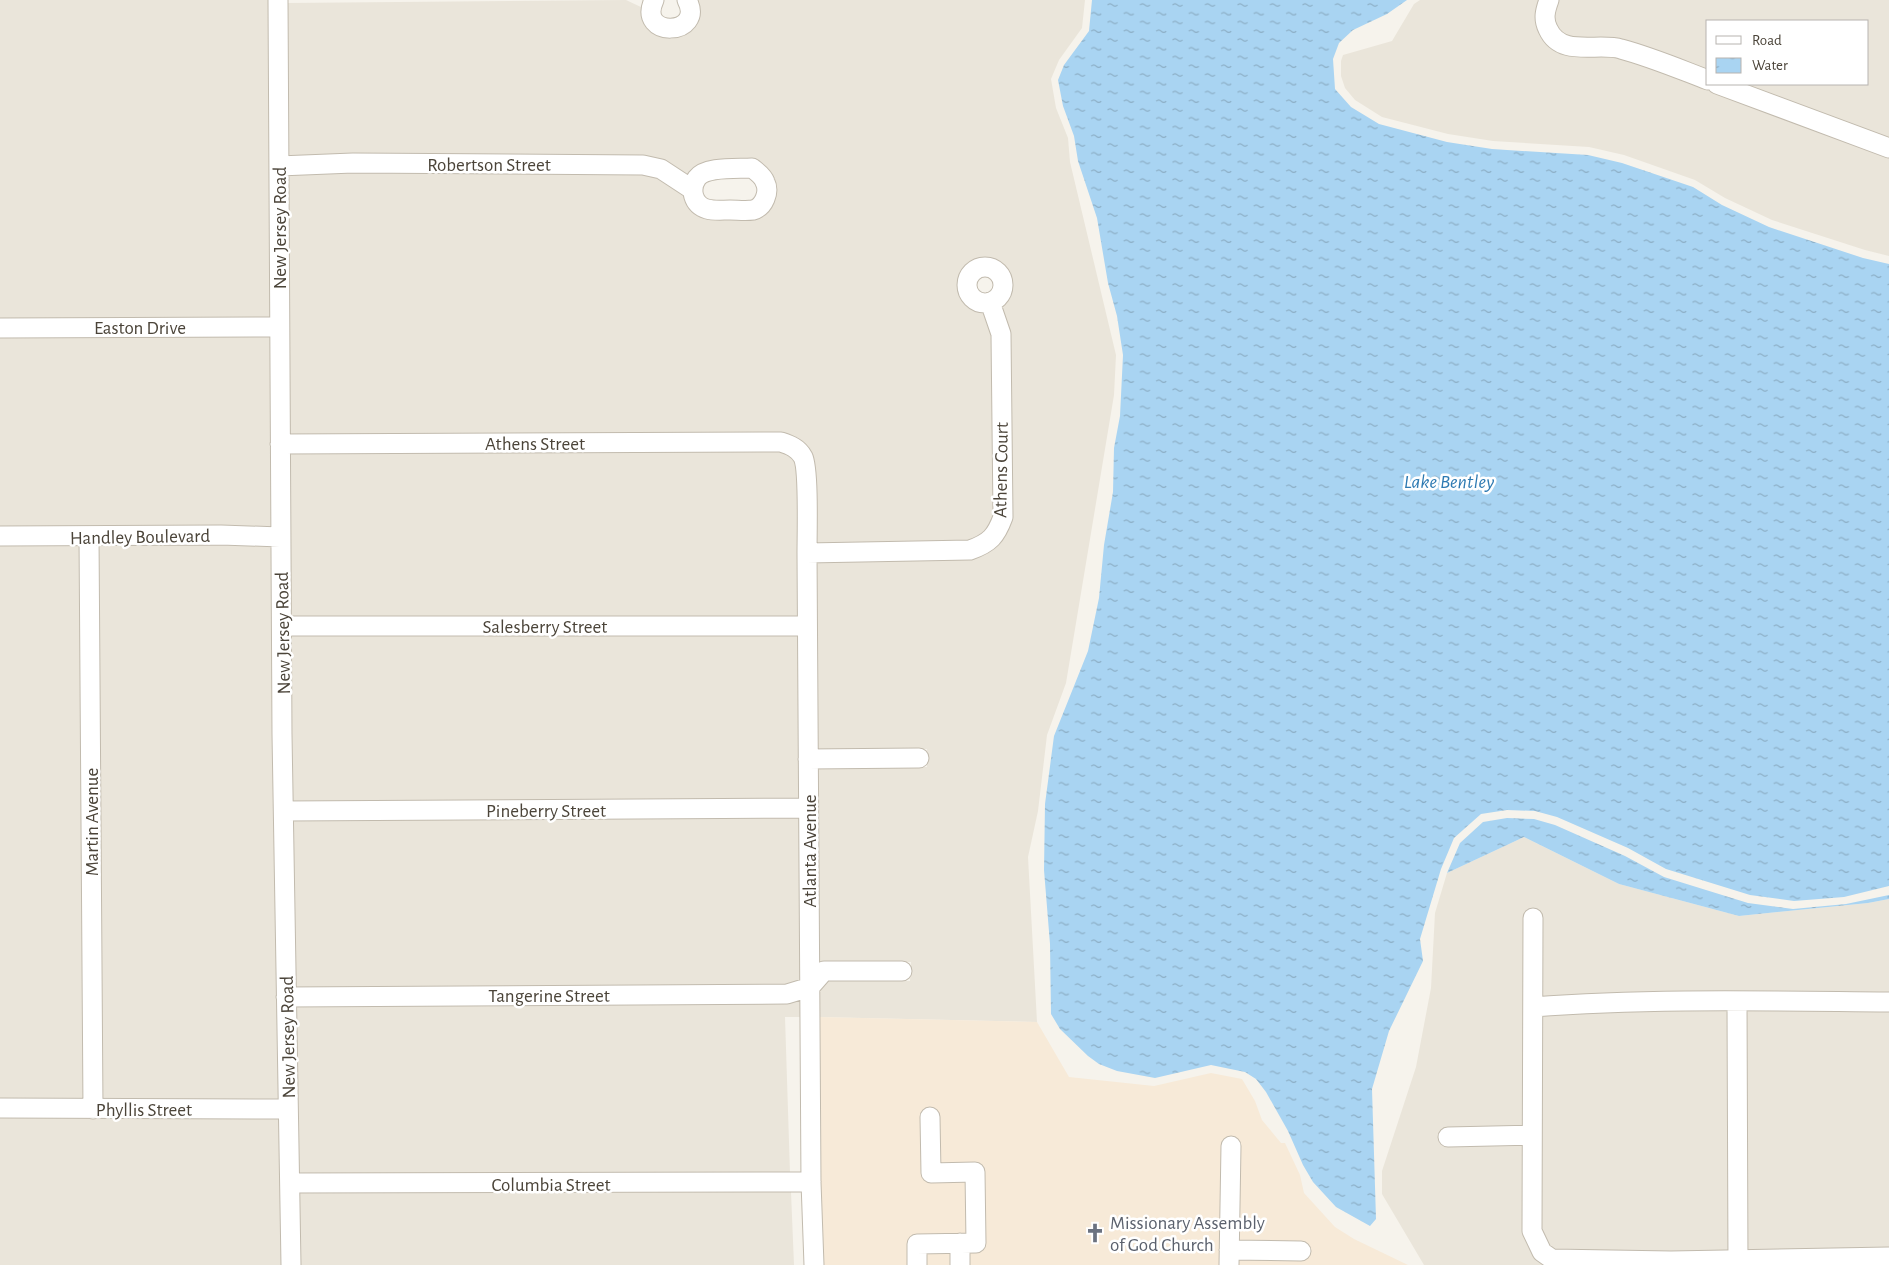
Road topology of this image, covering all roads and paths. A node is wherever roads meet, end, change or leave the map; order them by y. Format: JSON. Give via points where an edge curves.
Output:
{"nodes":[{"id":1,"x":278,"y":0,"type":"edge"},
{"id":2,"x":687,"y":0,"type":"edge"},
{"id":3,"x":1549,"y":0,"type":"edge"},
{"id":4,"x":651,"y":1,"type":"edge"},
{"id":5,"x":1706,"y":79,"type":"edge"},
{"id":6,"x":1720,"y":85,"type":"edge"},
{"id":7,"x":1889,"y":148,"type":"edge"},
{"id":8,"x":280,"y":166,"type":"junction"},
{"id":9,"x":692,"y":190,"type":"dead end"},
{"id":10,"x":990,"y":302,"type":"dead end"},
{"id":11,"x":280,"y":327,"type":"junction"},
{"id":12,"x":0,"y":328,"type":"edge"},
{"id":13,"x":280,"y":444,"type":"junction"},
{"id":14,"x":789,"y":444,"type":"joint"},
{"id":15,"x":0,"y":536,"type":"edge"},
{"id":16,"x":89,"y":536,"type":"junction"},
{"id":17,"x":280,"y":537,"type":"junction"},
{"id":18,"x":807,"y":553,"type":"junction"},
{"id":19,"x":282,"y":626,"type":"junction"},
{"id":20,"x":807,"y":626,"type":"junction"},
{"id":21,"x":919,"y":758,"type":"dead end"},
{"id":22,"x":808,"y":759,"type":"junction"},
{"id":23,"x":808,"y":808,"type":"junction"},
{"id":24,"x":284,"y":811,"type":"junction"},
{"id":25,"x":1533,"y":918,"type":"dead end"},
{"id":26,"x":902,"y":971,"type":"dead end"},
{"id":27,"x":810,"y":987,"type":"junction"},
{"id":28,"x":286,"y":997,"type":"junction"},
{"id":29,"x":1737,"y":1001,"type":"junction"},
{"id":30,"x":1889,"y":1002,"type":"edge"},
{"id":31,"x":1532,"y":1007,"type":"junction"},
{"id":32,"x":0,"y":1108,"type":"edge"},
{"id":33,"x":93,"y":1108,"type":"junction"},
{"id":34,"x":288,"y":1108,"type":"junction"},
{"id":35,"x":930,"y":1117,"type":"dead end"},
{"id":36,"x":1532,"y":1135,"type":"junction"},
{"id":37,"x":1448,"y":1137,"type":"dead end"},
{"id":38,"x":1231,"y":1146,"type":"dead end"},
{"id":39,"x":811,"y":1182,"type":"junction"},
{"id":40,"x":290,"y":1183,"type":"junction"},
{"id":41,"x":960,"y":1243,"type":"junction"},
{"id":42,"x":1301,"y":1251,"type":"dead end"},
{"id":43,"x":1889,"y":1257,"type":"edge"},
{"id":44,"x":1229,"y":1258,"type":"edge"},
{"id":45,"x":1738,"y":1262,"type":"edge"},
{"id":46,"x":291,"y":1265,"type":"edge"},
{"id":47,"x":814,"y":1265,"type":"edge"},
{"id":48,"x":917,"y":1265,"type":"edge"},
{"id":49,"x":960,"y":1265,"type":"edge"}],
"edges":[{"from":1,"to":8,"type":"street","name":"New Jersey Road"},
{"from":2,"to":4,"type":"street","via":[[689,18],[678,28],[670,29],[656,23],[652,17]]},
{"from":3,"to":5,"type":"street","via":[[1544,20],[1560,43],[1573,47],[1617,48]]},
{"from":6,"to":7,"type":"street"},
{"from":8,"to":9,"type":"street","name":"Robertson Street","via":[[353,163],[643,165],[661,169]]},
{"from":8,"to":11,"type":"street","name":"New Jersey Road"},
{"from":10,"to":18,"type":"street","name":"Athens Court","via":[[1001,334],[1002,517],[997,532],[985,545],[964,551]]},
{"from":11,"to":12,"type":"street","name":"Easton Drive"},
{"from":11,"to":13,"type":"street","name":"New Jersey Road"},
{"from":13,"to":14,"type":"street","name":"Athens Street"},
{"from":13,"to":17,"type":"street","name":"New Jersey Road"},
{"from":14,"to":18,"type":"street","name":"Atlanta Avenue","via":[[803,457]]},
{"from":15,"to":16,"type":"street","name":"Handley Boulevard"},
{"from":16,"to":17,"type":"street","name":"Handley Boulevard"},
{"from":16,"to":33,"type":"street","name":"Martin Avenue"},
{"from":17,"to":19,"type":"street","name":"New Jersey Road"},
{"from":18,"to":20,"type":"street","name":"Atlanta Avenue"},
{"from":19,"to":20,"type":"street","name":"Salesberry Street"},
{"from":19,"to":24,"type":"street","name":"New Jersey Road"},
{"from":20,"to":22,"type":"street","name":"Atlanta Avenue"},
{"from":21,"to":22,"type":"street"},
{"from":22,"to":23,"type":"street","name":"Atlanta Avenue"},
{"from":23,"to":24,"type":"street","name":"Pineberry Street"},
{"from":23,"to":27,"type":"street","name":"Atlanta Avenue"},
{"from":24,"to":28,"type":"street","name":"New Jersey Road"},
{"from":25,"to":31,"type":"street"},
{"from":26,"to":27,"type":"street","via":[[824,971]]},
{"from":27,"to":28,"type":"street","name":"Tangerine Street","via":[[786,994]]},
{"from":27,"to":39,"type":"street","name":"Atlanta Avenue"},
{"from":28,"to":34,"type":"street","name":"New Jersey Road"},
{"from":29,"to":30,"type":"street"},
{"from":29,"to":31,"type":"street","via":[[1577,1003]]},
{"from":29,"to":45,"type":"street"},
{"from":31,"to":36,"type":"street"},
{"from":32,"to":33,"type":"street","name":"Phyllis Street"},
{"from":33,"to":34,"type":"street","name":"Phyllis Street"},
{"from":34,"to":40,"type":"street","name":"New Jersey Road"},
{"from":35,"to":41,"type":"street","via":[[931,1173],[976,1172],[976,1243]]},
{"from":36,"to":37,"type":"street"},
{"from":36,"to":45,"type":"street","via":[[1532,1231],[1542,1252],[1552,1259]]},
{"from":38,"to":44,"type":"street"},
{"from":39,"to":40,"type":"street","name":"Columbia Street"},
{"from":39,"to":47,"type":"street","name":"Atlanta Avenue"},
{"from":40,"to":46,"type":"street","name":"New Jersey Road"},
{"from":41,"to":48,"type":"street","via":[[917,1244]]},
{"from":41,"to":49,"type":"street"},
{"from":42,"to":44,"type":"street"},
{"from":43,"to":45,"type":"street"}]}
